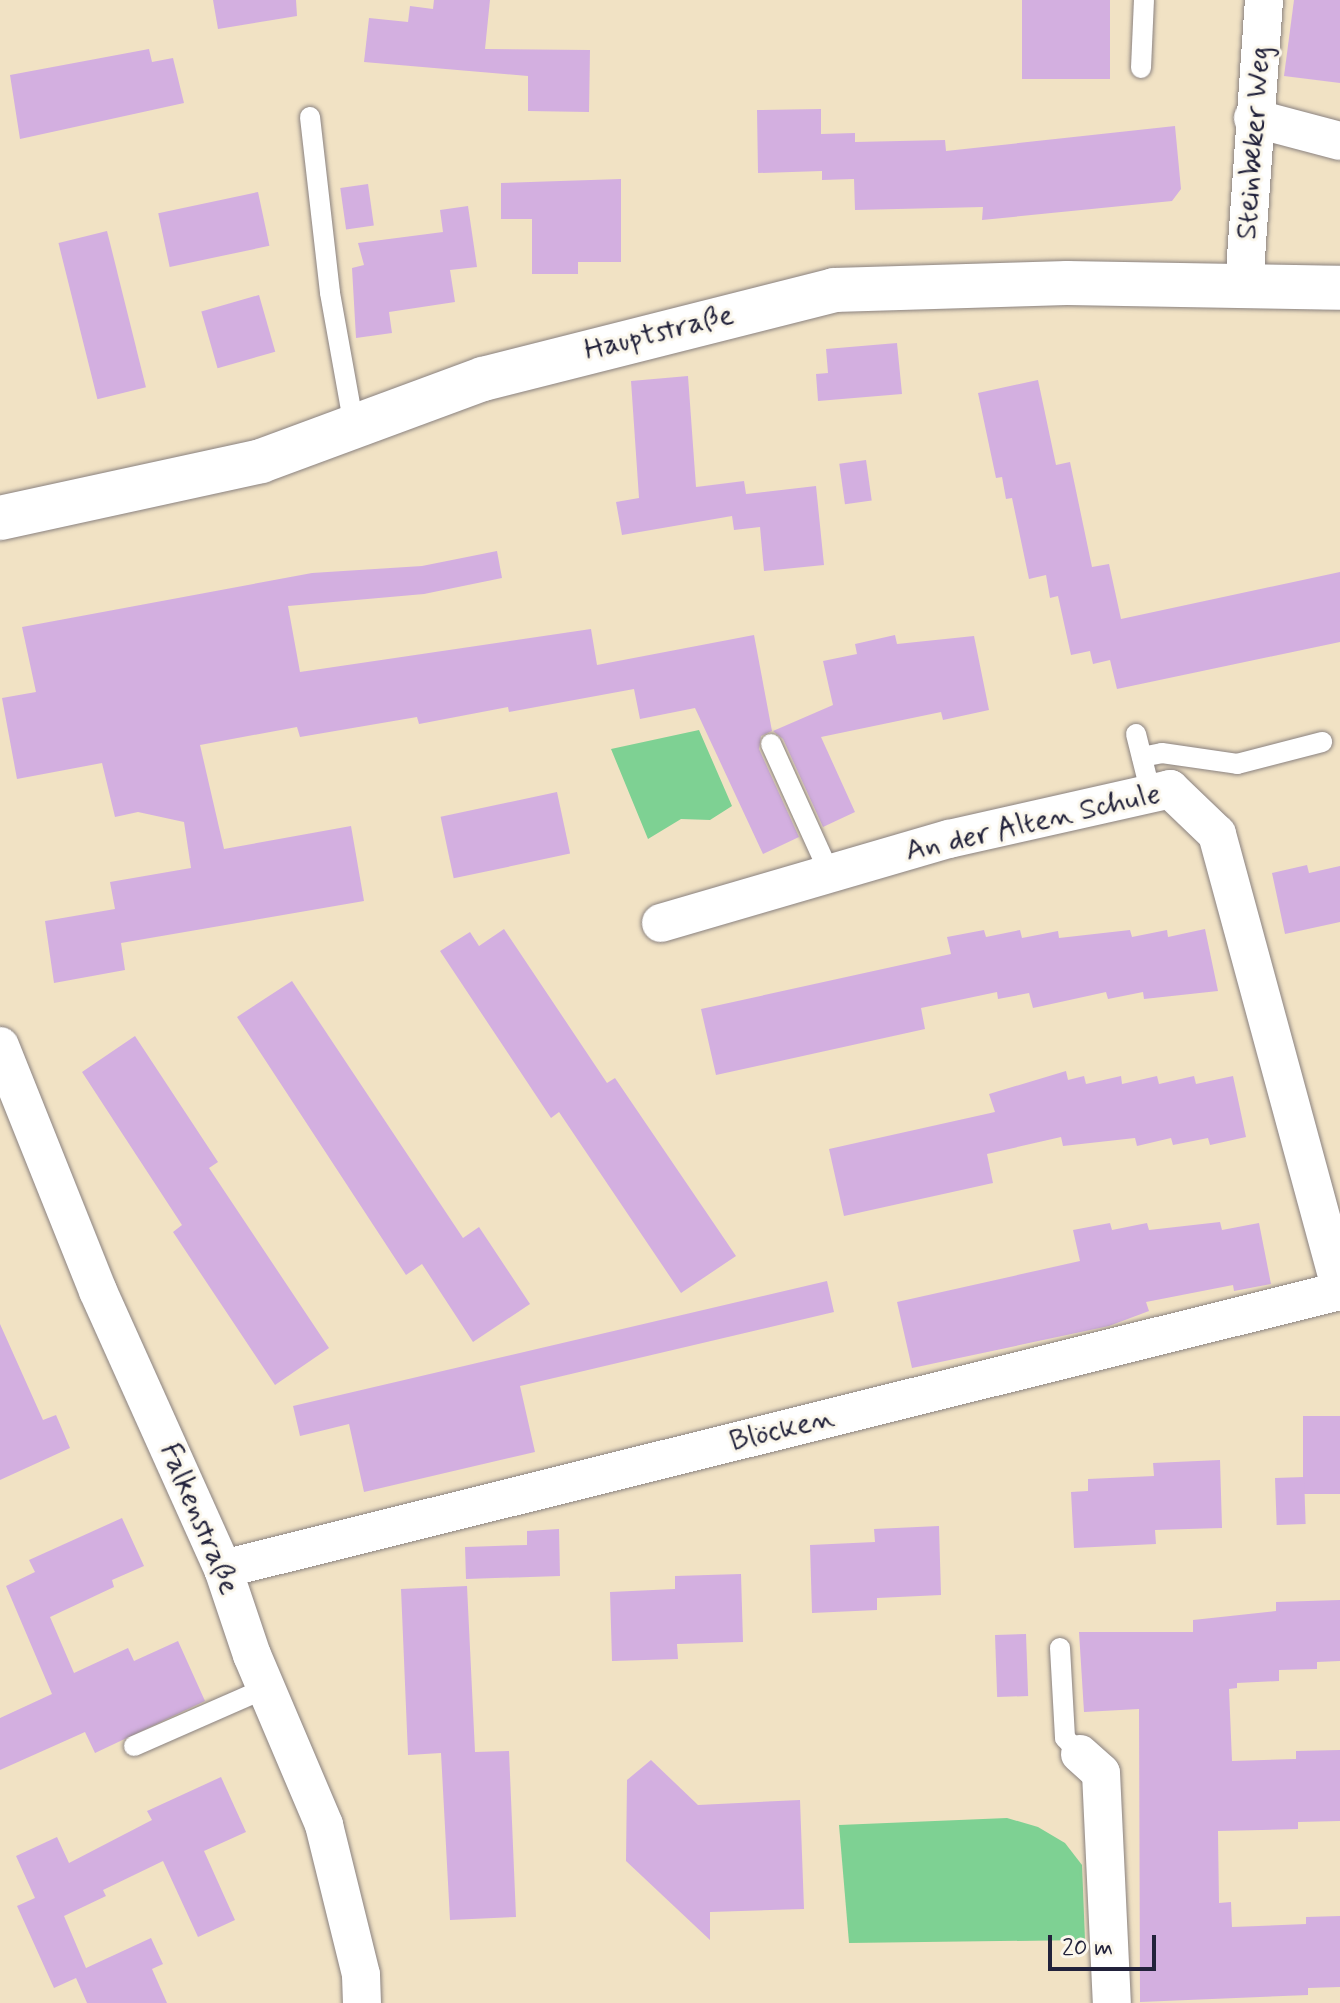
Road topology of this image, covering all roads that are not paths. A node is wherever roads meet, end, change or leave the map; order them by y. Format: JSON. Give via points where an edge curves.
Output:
{"nodes":[{"id":1,"x":1144,"y":0,"type":"edge"},
{"id":2,"x":1264,"y":0,"type":"edge"},
{"id":3,"x":1141,"y":68,"type":"dead end"},
{"id":4,"x":310,"y":117,"type":"dead end"},
{"id":5,"x":1253,"y":118,"type":"junction"},
{"id":6,"x":1340,"y":141,"type":"edge"},
{"id":7,"x":1244,"y":286,"type":"junction"},
{"id":8,"x":1340,"y":288,"type":"edge"},
{"id":9,"x":354,"y":426,"type":"junction"},
{"id":10,"x":0,"y":518,"type":"edge"},
{"id":11,"x":1136,"y":734,"type":"dead end"},
{"id":12,"x":1322,"y":742,"type":"dead end"},
{"id":13,"x":771,"y":744,"type":"dead end"},
{"id":14,"x":1142,"y":757,"type":"junction"},
{"id":15,"x":1151,"y":794,"type":"junction"},
{"id":16,"x":830,"y":874,"type":"junction"},
{"id":17,"x":661,"y":923,"type":"dead end"},
{"id":18,"x":0,"y":1046,"type":"edge"},
{"id":19,"x":1340,"y":1288,"type":"edge"},
{"id":20,"x":223,"y":1569,"type":"junction"},
{"id":21,"x":1060,"y":1648,"type":"dead end"},
{"id":22,"x":266,"y":1688,"type":"junction"},
{"id":23,"x":134,"y":1746,"type":"dead end"},
{"id":24,"x":1080,"y":1754,"type":"joint"},
{"id":25,"x":362,"y":2003,"type":"edge"},
{"id":26,"x":1112,"y":2003,"type":"edge"}],
"edges":[{"from":1,"to":3,"type":"lane"},
{"from":2,"to":5,"type":"street","name":"Steinbeker Weg"},
{"from":4,"to":9,"type":"lane","via":[[330,293]]},
{"from":5,"to":6,"type":"street"},
{"from":5,"to":7,"type":"street","name":"Steinbeker Weg"},
{"from":7,"to":8,"type":"street","name":"Hauptstraße"},
{"from":7,"to":9,"type":"street","name":"Hauptstraße","via":[[1067,283],[834,290],[483,379]]},
{"from":9,"to":10,"type":"street","name":"Hauptstraße","via":[[261,461]]},
{"from":11,"to":14,"type":"lane"},
{"from":12,"to":14,"type":"lane","via":[[1237,764],[1162,753]]},
{"from":13,"to":16,"type":"lane"},
{"from":14,"to":15,"type":"lane"},
{"from":15,"to":16,"type":"street","name":"An der Alten Schule","via":[[949,839]]},
{"from":15,"to":19,"type":"street","name":"An der Alten Schule","via":[[1170,789],[1217,834]]},
{"from":16,"to":17,"type":"street","name":"An der Alten Schule"},
{"from":18,"to":20,"type":"street","name":"Falkenstraße","via":[[98,1291]]},
{"from":19,"to":20,"type":"street","name":"Blöcken"},
{"from":20,"to":22,"type":"street","name":"Falkenstraße"},
{"from":21,"to":24,"type":"lane","via":[[1065,1738]]},
{"from":22,"to":23,"type":"lane"},
{"from":22,"to":25,"type":"street","name":"Falkenstraße","via":[[324,1825],[361,1975]]},
{"from":24,"to":26,"type":"street","via":[[1101,1773]]}]}
